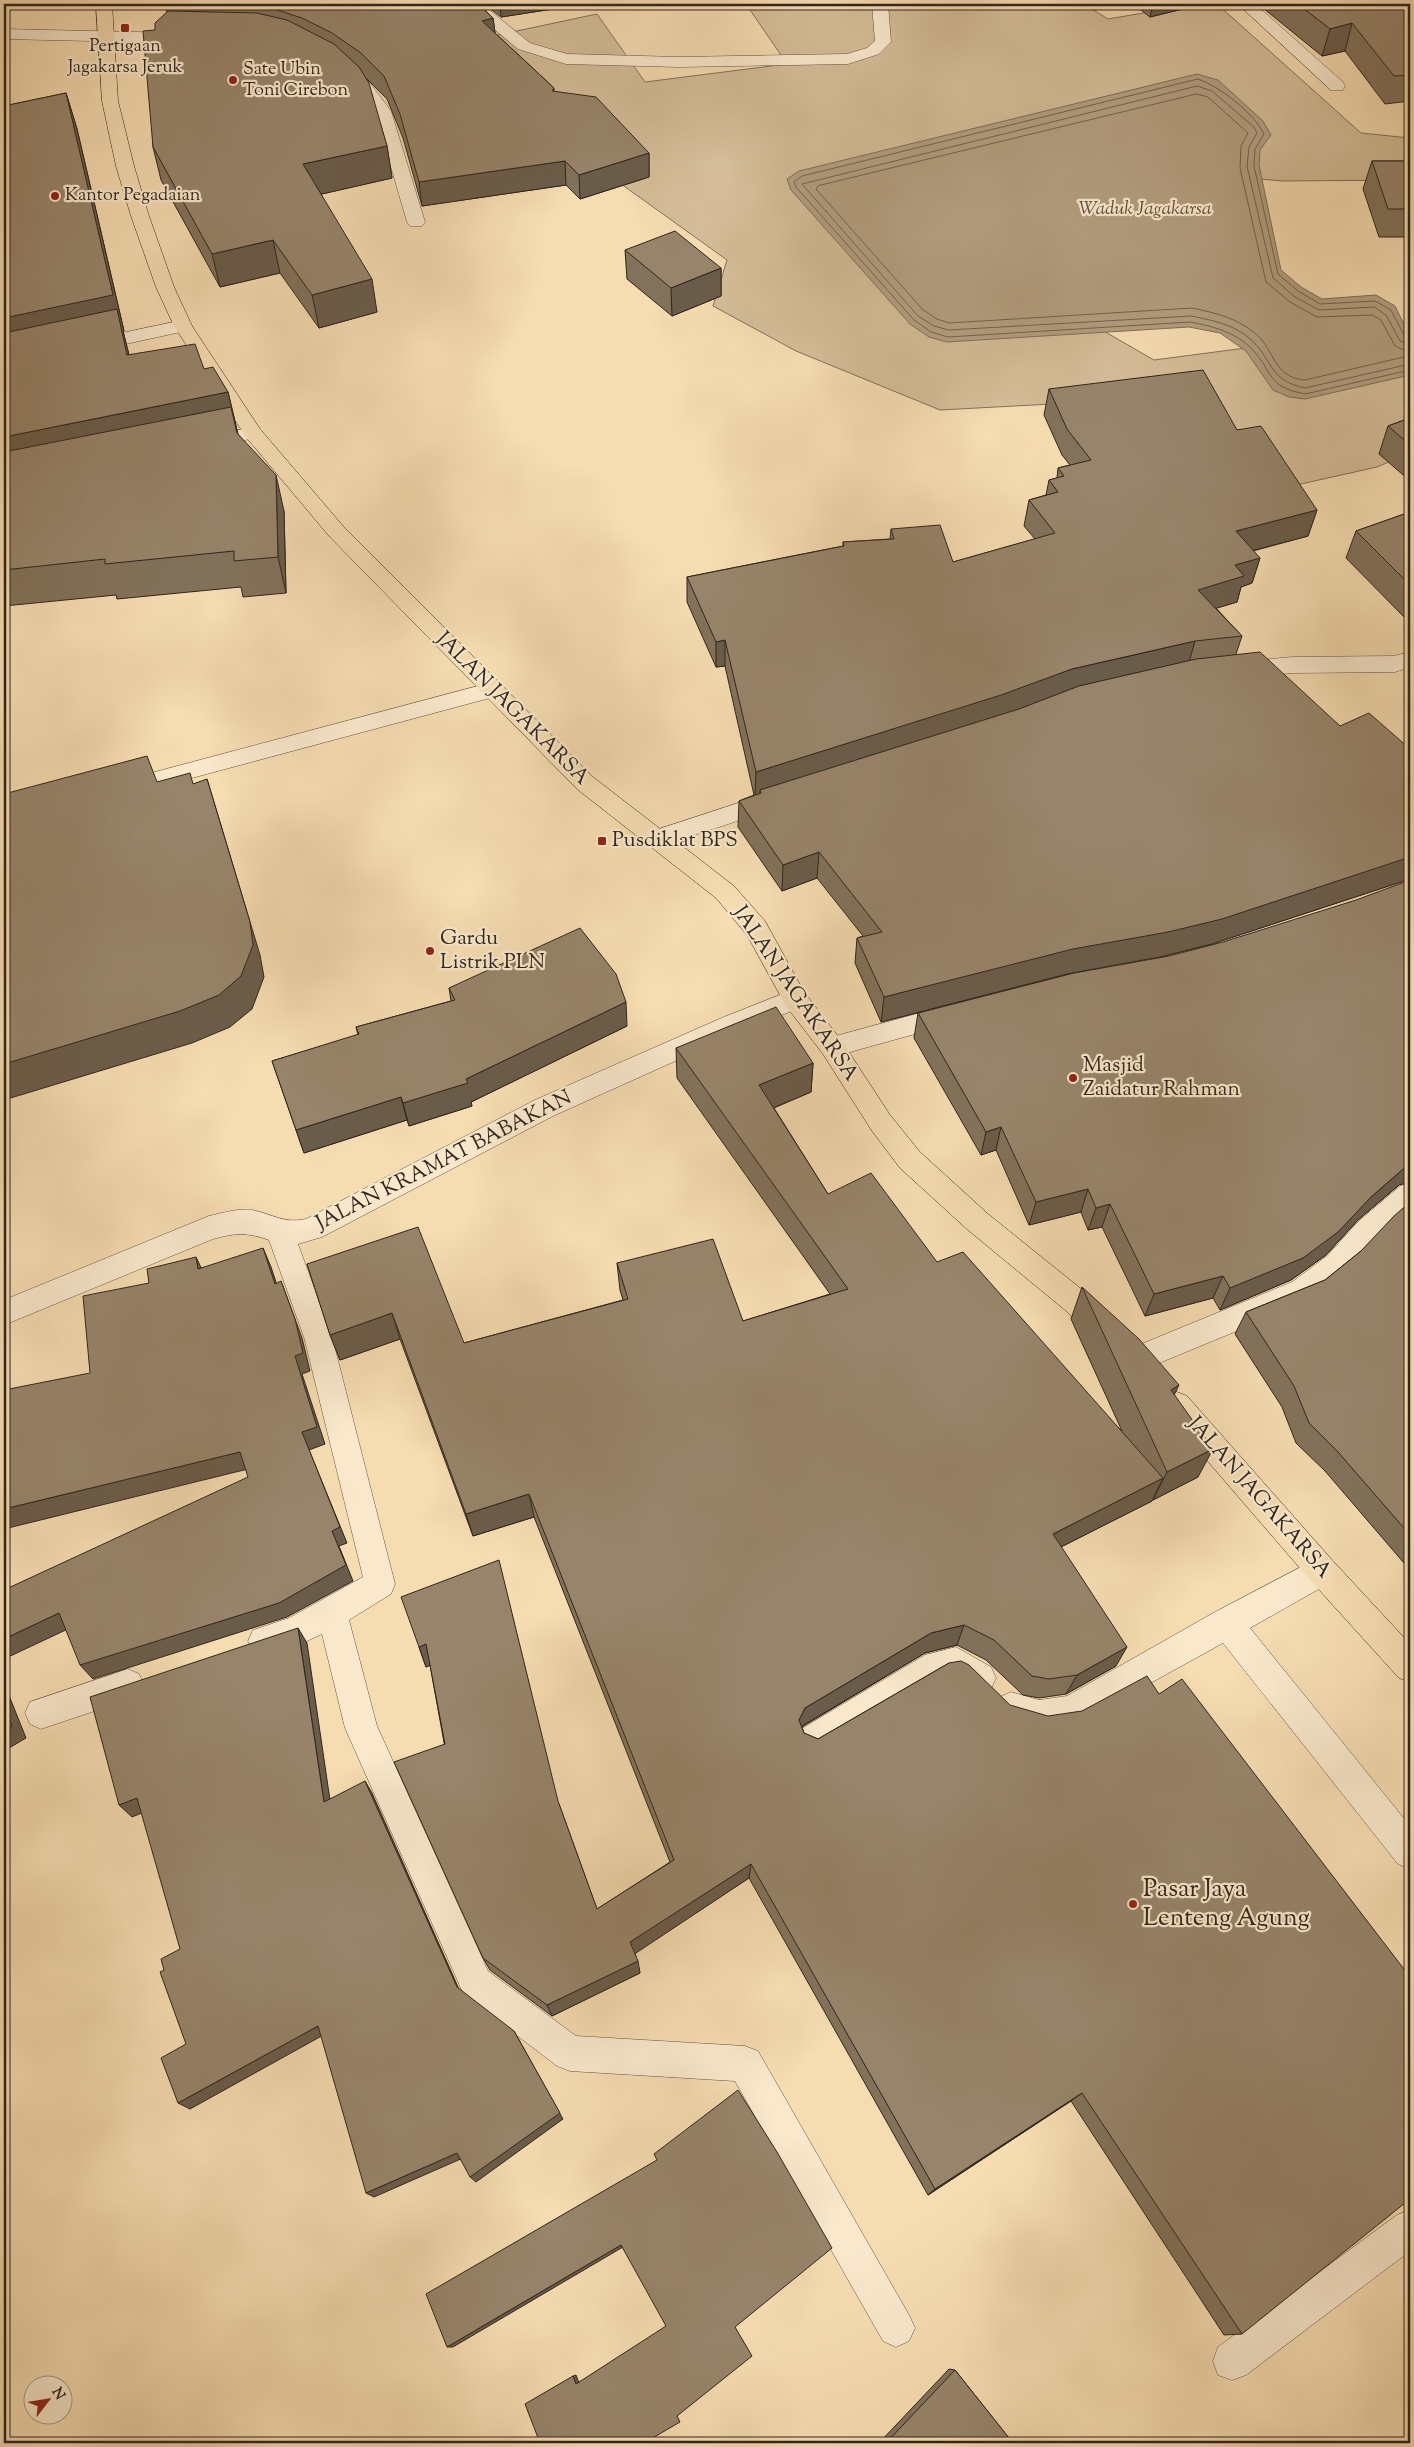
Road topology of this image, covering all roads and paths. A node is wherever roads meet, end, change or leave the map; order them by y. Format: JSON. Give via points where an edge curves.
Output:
{"nodes":[{"id":1,"x":104,"y":4,"type":"edge"},
{"id":2,"x":472,"y":4,"type":"edge"},
{"id":3,"x":880,"y":4,"type":"edge"},
{"id":4,"x":1246,"y":4,"type":"edge"},
{"id":5,"x":4,"y":34,"type":"edge"},
{"id":6,"x":106,"y":36,"type":"junction"},
{"id":7,"x":194,"y":38,"type":"edge"},
{"id":8,"x":338,"y":67,"type":"edge"},
{"id":9,"x":1337,"y":86,"type":"dead end"},
{"id":10,"x":416,"y":222,"type":"dead end"},
{"id":11,"x":183,"y":326,"type":"junction"},
{"id":12,"x":70,"y":350,"type":"edge"},
{"id":13,"x":253,"y":432,"type":"junction"},
{"id":14,"x":185,"y":446,"type":"edge"},
{"id":15,"x":1410,"y":659,"type":"edge"},
{"id":16,"x":1216,"y":673,"type":"edge"},
{"id":17,"x":493,"y":690,"type":"junction"},
{"id":18,"x":795,"y":794,"type":"edge"},
{"id":19,"x":100,"y":795,"type":"edge"},
{"id":20,"x":655,"y":839,"type":"junction"},
{"id":21,"x":795,"y":999,"type":"junction"},
{"id":22,"x":978,"y":1008,"type":"edge"},
{"id":23,"x":832,"y":1047,"type":"junction"},
{"id":24,"x":1410,"y":1194,"type":"edge"},
{"id":25,"x":280,"y":1232,"type":"junction"},
{"id":26,"x":4,"y":1313,"type":"edge"},
{"id":27,"x":1150,"y":1374,"type":"junction"},
{"id":28,"x":1322,"y":1571,"type":"junction"},
{"id":29,"x":332,"y":1614,"type":"junction"},
{"id":30,"x":1226,"y":1623,"type":"junction"},
{"id":31,"x":237,"y":1650,"type":"edge"},
{"id":32,"x":1410,"y":1667,"type":"edge"},
{"id":33,"x":153,"y":1677,"type":"edge"},
{"id":34,"x":41,"y":1713,"type":"dead end"},
{"id":35,"x":814,"y":1739,"type":"edge"},
{"id":36,"x":1410,"y":1852,"type":"edge"},
{"id":37,"x":1410,"y":2228,"type":"edge"},
{"id":38,"x":896,"y":2328,"type":"dead end"},
{"id":39,"x":1232,"y":2361,"type":"dead end"}],
"edges":[{"from":1,"to":6,"type":"main road","name":"JALAN JAGAKARSA"},
{"from":2,"to":3,"type":"street","via":[[524,46],[540,52],[566,59],[679,62],[848,59],[873,51],[883,42]]},
{"from":4,"to":9,"type":"street"},
{"from":5,"to":6,"type":"street"},
{"from":6,"to":7,"type":"street"},
{"from":6,"to":11,"type":"main road","name":"JALAN JAGAKARSA","via":[[110,101],[124,166],[165,287]]},
{"from":8,"to":10,"type":"street","via":[[364,87],[383,111]]},
{"from":11,"to":12,"type":"street"},
{"from":11,"to":13,"type":"main road","name":"JALAN JAGAKARSA"},
{"from":13,"to":14,"type":"street"},
{"from":13,"to":17,"type":"main road","name":"JALAN JAGAKARSA","via":[[336,531]]},
{"from":15,"to":16,"type":"street","via":[[1395,664],[1292,665]]},
{"from":17,"to":19,"type":"street"},
{"from":17,"to":20,"type":"main road","name":"JALAN JAGAKARSA","via":[[585,783]]},
{"from":18,"to":20,"type":"street"},
{"from":20,"to":21,"type":"main road","name":"JALAN JAGAKARSA","via":[[725,892],[756,928]]},
{"from":21,"to":23,"type":"main road","name":"JALAN JAGAKARSA"},
{"from":21,"to":25,"type":"street","name":"JALAN KRAMAT BABAKAN","via":[[544,1108],[312,1229]]},
{"from":22,"to":23,"type":"street"},
{"from":23,"to":27,"type":"main road","name":"JALAN JAGAKARSA","via":[[881,1123],[910,1160],[978,1222],[1075,1300]]},
{"from":24,"to":27,"type":"street","via":[[1369,1228],[1337,1264],[1302,1291]]},
{"from":25,"to":26,"type":"street","name":"JALAN KRAMAT BABAKAN","via":[[252,1222],[233,1222],[209,1228]]},
{"from":25,"to":29,"type":"street","via":[[318,1336],[380,1584]]},
{"from":27,"to":28,"type":"main road","name":"JALAN JAGAKARSA"},
{"from":28,"to":30,"type":"street"},
{"from":28,"to":32,"type":"main road","name":"JALAN JAGAKARSA"},
{"from":29,"to":31,"type":"street","via":[[294,1632]]},
{"from":29,"to":38,"type":"street","via":[[361,1728],[476,1983],[570,2053],[745,2064]]},
{"from":30,"to":35,"type":"street","via":[[1071,1711],[1039,1716],[1014,1711],[974,1672],[956,1662],[936,1666]]},
{"from":30,"to":36,"type":"street"},
{"from":33,"to":34,"type":"street"},
{"from":37,"to":39,"type":"street"}]}
